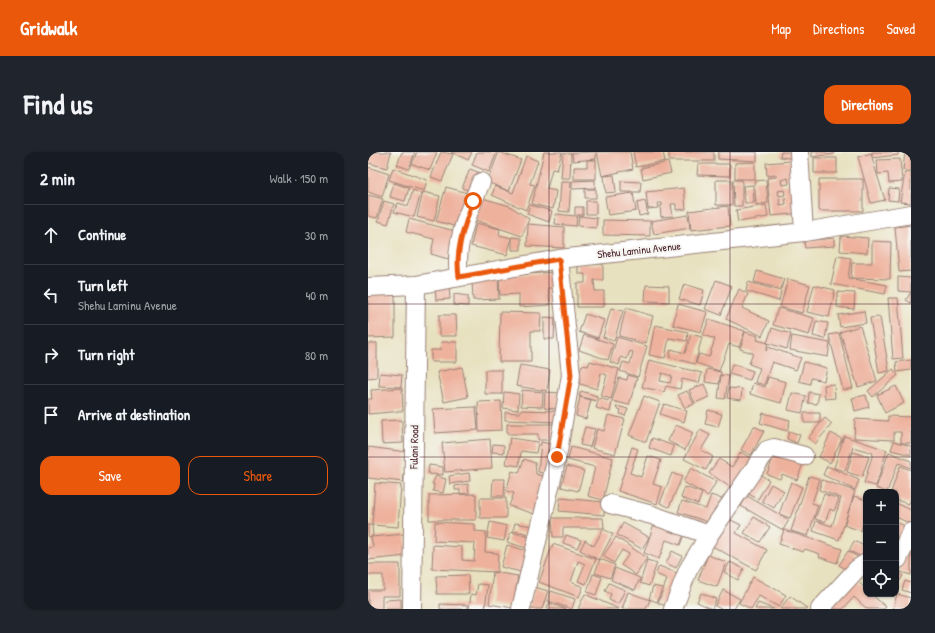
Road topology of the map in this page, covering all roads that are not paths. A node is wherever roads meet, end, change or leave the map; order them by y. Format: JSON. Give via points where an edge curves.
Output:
{"nodes":[{"id":1,"x":799,"y":152,"type":"edge"},
{"id":2,"x":481,"y":182,"type":"dead end"},
{"id":3,"x":911,"y":214,"type":"edge"},
{"id":4,"x":804,"y":232,"type":"junction"},
{"id":5,"x":559,"y":259,"type":"junction"},
{"id":6,"x":459,"y":277,"type":"junction"},
{"id":7,"x":416,"y":285,"type":"junction"},
{"id":8,"x":368,"y":287,"type":"edge"},
{"id":9,"x":804,"y":456,"type":"dead end"},
{"id":10,"x":610,"y":504,"type":"dead end"},
{"id":11,"x":911,"y":532,"type":"edge"},
{"id":12,"x":709,"y":535,"type":"junction"},
{"id":13,"x":899,"y":557,"type":"edge"},
{"id":14,"x":863,"y":565,"type":"edge"},
{"id":15,"x":412,"y":609,"type":"edge"},
{"id":16,"x":522,"y":609,"type":"edge"},
{"id":17,"x":673,"y":609,"type":"edge"},
{"id":18,"x":820,"y":609,"type":"edge"}],
"edges":[{"from":1,"to":4,"type":"street"},
{"from":2,"to":6,"type":"street","via":[[461,234],[457,260]]},
{"from":3,"to":4,"type":"street","name":"Shehu Laminu Avenue"},
{"from":4,"to":5,"type":"street","name":"Shehu Laminu Avenue"},
{"from":5,"to":6,"type":"street","name":"Shehu Laminu Avenue"},
{"from":5,"to":16,"type":"street","via":[[571,375],[557,457]]},
{"from":6,"to":7,"type":"street","name":"Shehu Laminu Avenue"},
{"from":7,"to":8,"type":"street","name":"Shehu Laminu Avenue"},
{"from":7,"to":15,"type":"street","name":"Fulani Road"},
{"from":9,"to":12,"type":"street","via":[[774,448],[767,450]]},
{"from":10,"to":12,"type":"street","via":[[652,515]]},
{"from":11,"to":13,"type":"street"},
{"from":12,"to":17,"type":"street","via":[[688,570]]},
{"from":14,"to":18,"type":"street"}]}
